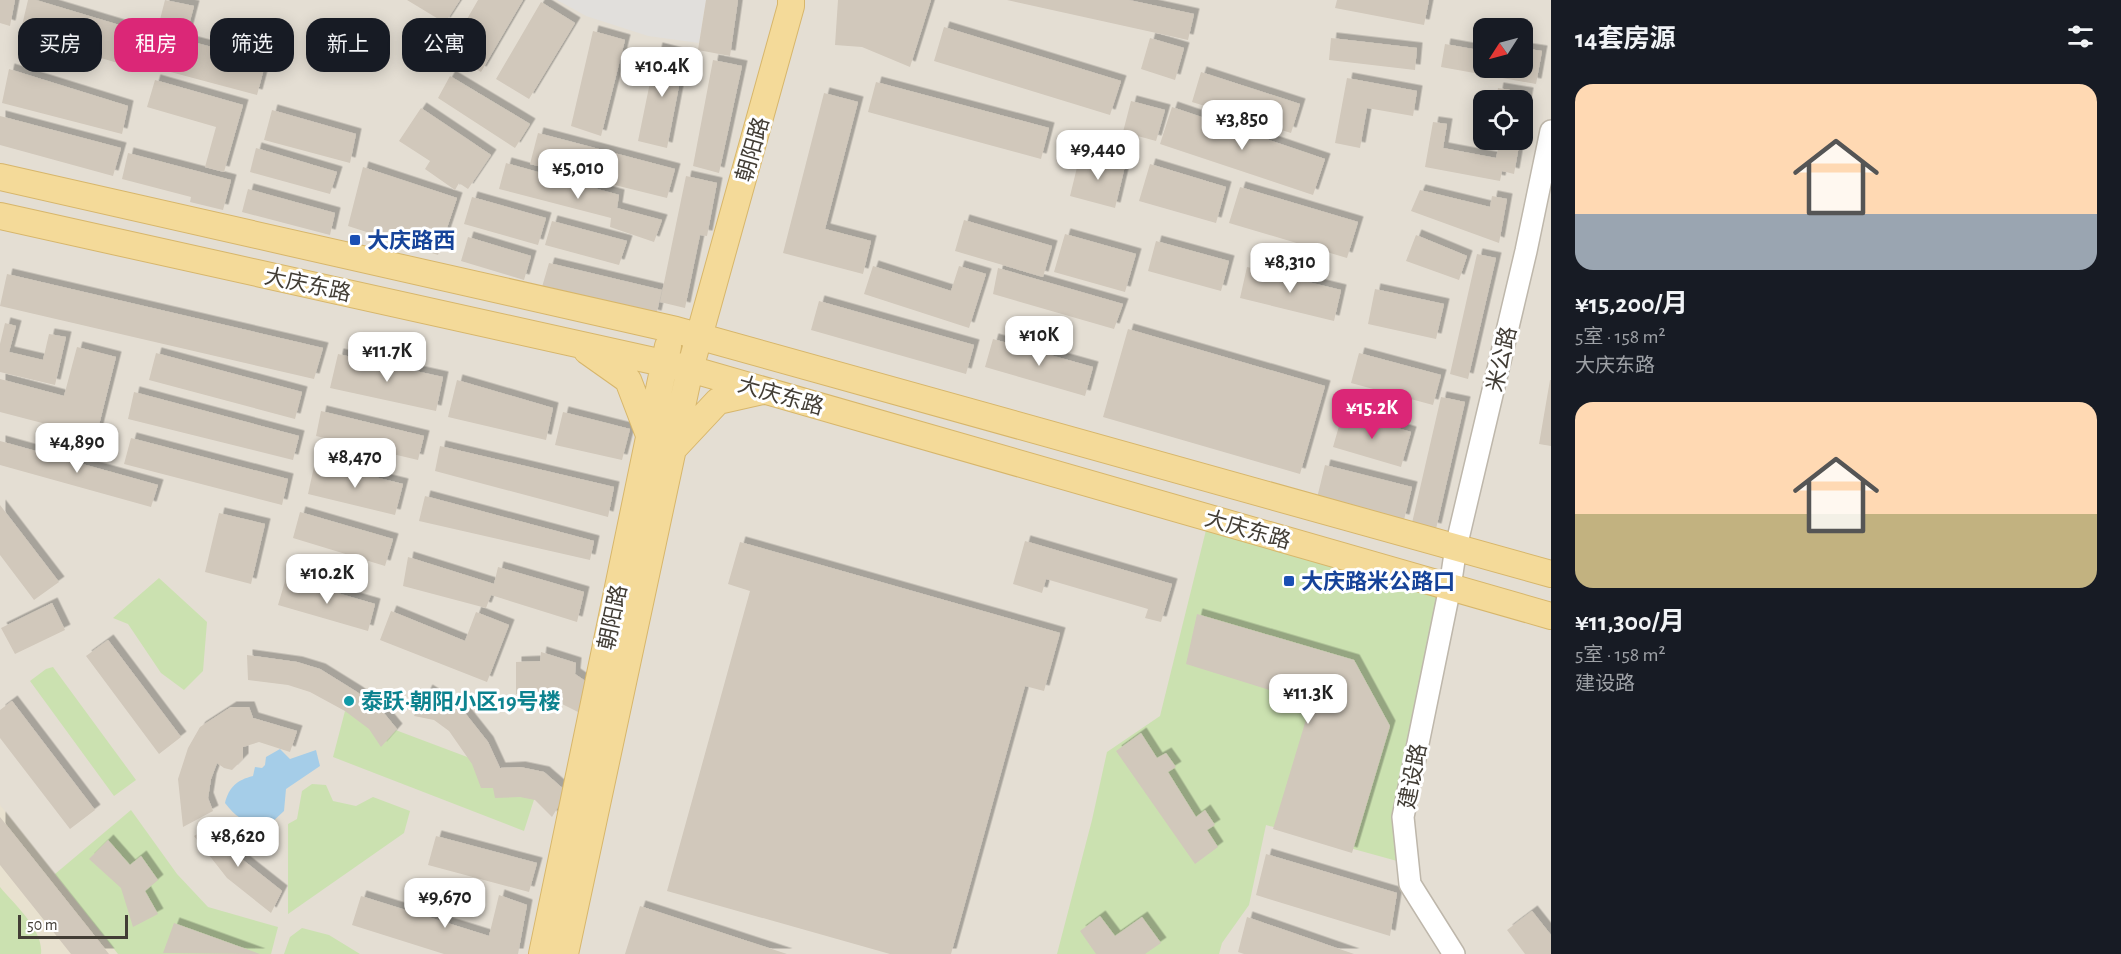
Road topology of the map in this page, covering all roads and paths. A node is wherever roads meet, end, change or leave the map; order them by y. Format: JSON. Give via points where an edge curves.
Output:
{"nodes":[{"id":1,"x":791,"y":0,"type":"edge"},
{"id":2,"x":1551,"y":131,"type":"edge"},
{"id":3,"x":0,"y":177,"type":"edge"},
{"id":4,"x":0,"y":216,"type":"edge"},
{"id":5,"x":710,"y":297,"type":"junction"},
{"id":6,"x":672,"y":329,"type":"junction"},
{"id":7,"x":699,"y":337,"type":"junction"},
{"id":8,"x":577,"y":343,"type":"junction"},
{"id":9,"x":664,"y":363,"type":"junction"},
{"id":10,"x":690,"y":369,"type":"junction"},
{"id":11,"x":766,"y":390,"type":"junction"},
{"id":12,"x":649,"y":435,"type":"junction"},
{"id":13,"x":674,"y":448,"type":"junction"},
{"id":14,"x":1456,"y":547,"type":"junction"},
{"id":15,"x":1551,"y":574,"type":"edge"},
{"id":16,"x":1450,"y":587,"type":"junction"},
{"id":17,"x":1551,"y":616,"type":"edge"},
{"id":18,"x":542,"y":954,"type":"edge"},
{"id":19,"x":565,"y":954,"type":"edge"},
{"id":20,"x":1454,"y":954,"type":"edge"}],
"edges":[{"from":1,"to":5,"type":"main road","name":"朝阳路"},
{"from":2,"to":14,"type":"street","name":"米公路"},
{"from":3,"to":6,"type":"main road","name":"大庆东路"},
{"from":4,"to":8,"type":"main road","name":"大庆东路"},
{"from":5,"to":6,"type":"main road"},
{"from":5,"to":7,"type":"main road","name":"朝阳路"},
{"from":6,"to":7,"type":"main road","name":"大庆东路"},
{"from":6,"to":9,"type":"main road","name":"朝阳路"},
{"from":7,"to":10,"type":"main road","name":"朝阳路"},
{"from":7,"to":14,"type":"main road","name":"大庆东路"},
{"from":8,"to":9,"type":"main road","name":"大庆东路"},
{"from":8,"to":12,"type":"main road","via":[[628,380]]},
{"from":9,"to":10,"type":"main road","name":"大庆东路"},
{"from":9,"to":12,"type":"main road","name":"朝阳路"},
{"from":10,"to":11,"type":"main road","name":"大庆东路"},
{"from":10,"to":13,"type":"main road","name":"朝阳路"},
{"from":11,"to":13,"type":"main road","via":[[718,401]]},
{"from":11,"to":16,"type":"main road","name":"大庆东路"},
{"from":12,"to":18,"type":"main road","name":"朝阳路"},
{"from":13,"to":19,"type":"main road","name":"朝阳路"},
{"from":14,"to":15,"type":"main road","name":"大庆东路"},
{"from":14,"to":16,"type":"street","name":"米公路"},
{"from":16,"to":17,"type":"main road","name":"大庆东路"},
{"from":16,"to":20,"type":"street","name":"建设路","via":[[1403,817],[1410,884]]}]}
